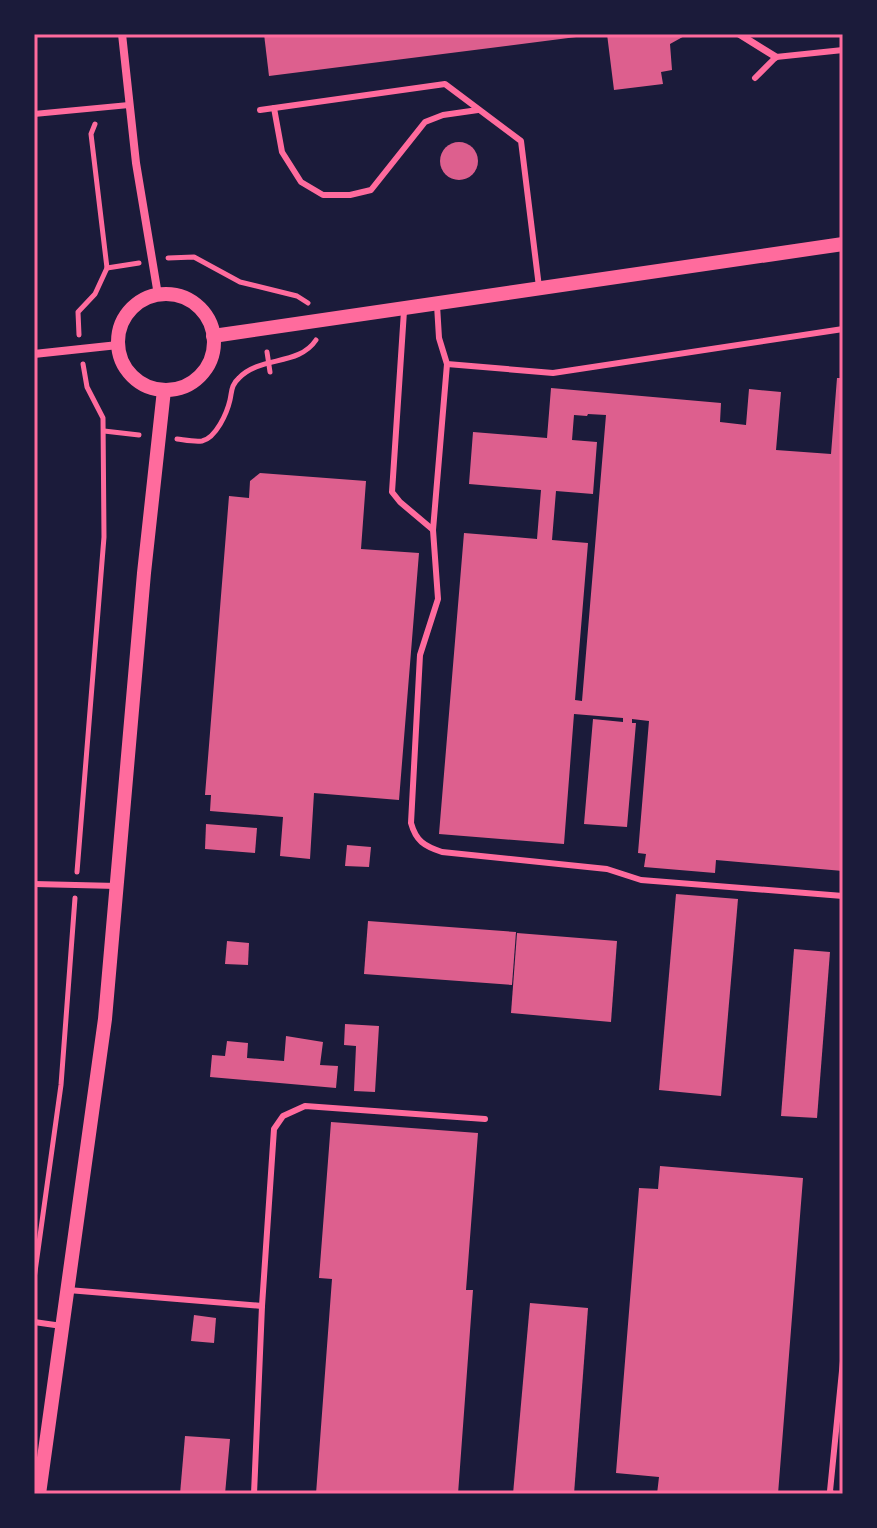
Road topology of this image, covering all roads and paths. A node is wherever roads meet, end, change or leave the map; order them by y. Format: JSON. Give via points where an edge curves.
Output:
{"nodes":[{"id":1,"x":122,"y":34,"type":"edge"},
{"id":2,"x":739,"y":34,"type":"edge"},
{"id":3,"x":843,"y":50,"type":"edge"},
{"id":4,"x":776,"y":57,"type":"junction"},
{"id":5,"x":755,"y":78,"type":"dead end"},
{"id":6,"x":129,"y":105,"type":"junction"},
{"id":7,"x":274,"y":108,"type":"junction"},
{"id":8,"x":260,"y":110,"type":"dead end"},
{"id":9,"x":479,"y":110,"type":"junction"},
{"id":10,"x":34,"y":114,"type":"edge"},
{"id":11,"x":843,"y":244,"type":"edge"},
{"id":12,"x":182,"y":256,"type":"dead end"},
{"id":13,"x":124,"y":265,"type":"dead end"},
{"id":14,"x":107,"y":268,"type":"junction"},
{"id":15,"x":539,"y":288,"type":"junction"},
{"id":16,"x":158,"y":295,"type":"junction"},
{"id":17,"x":437,"y":303,"type":"junction"},
{"id":18,"x":404,"y":307,"type":"junction"},
{"id":19,"x":331,"y":318,"type":"junction"},
{"id":20,"x":78,"y":328,"type":"dead end"},
{"id":21,"x":843,"y":329,"type":"edge"},
{"id":22,"x":213,"y":336,"type":"junction"},
{"id":23,"x":118,"y":345,"type":"junction"},
{"id":24,"x":267,"y":352,"type":"dead end"},
{"id":25,"x":34,"y":354,"type":"edge"},
{"id":26,"x":268,"y":363,"type":"junction"},
{"id":27,"x":447,"y":364,"type":"junction"},
{"id":28,"x":83,"y":368,"type":"dead end"},
{"id":29,"x":270,"y":372,"type":"dead end"},
{"id":30,"x":164,"y":390,"type":"junction"},
{"id":31,"x":104,"y":431,"type":"junction"},
{"id":32,"x":126,"y":433,"type":"dead end"},
{"id":33,"x":188,"y":440,"type":"dead end"},
{"id":34,"x":433,"y":530,"type":"junction"},
{"id":35,"x":34,"y":884,"type":"edge"},
{"id":36,"x":76,"y":884,"type":"junction"},
{"id":37,"x":117,"y":886,"type":"junction"},
{"id":38,"x":843,"y":896,"type":"edge"},
{"id":39,"x":485,"y":1119,"type":"dead end"},
{"id":40,"x":34,"y":1279,"type":"edge"},
{"id":41,"x":68,"y":1290,"type":"junction"},
{"id":42,"x":262,"y":1306,"type":"junction"},
{"id":43,"x":34,"y":1322,"type":"edge"},
{"id":44,"x":62,"y":1326,"type":"junction"},
{"id":45,"x":843,"y":1361,"type":"edge"},
{"id":46,"x":39,"y":1494,"type":"edge"},
{"id":47,"x":254,"y":1494,"type":"edge"},
{"id":48,"x":832,"y":1494,"type":"edge"}],
"edges":[{"from":1,"to":6,"type":"street"},
{"from":2,"to":4,"type":"street"},
{"from":3,"to":4,"type":"lane"},
{"from":4,"to":5,"type":"lane"},
{"from":6,"to":10,"type":"lane"},
{"from":6,"to":14,"type":"path","via":[[93,125],[91,134]]},
{"from":6,"to":16,"type":"street"},
{"from":7,"to":8,"type":"lane"},
{"from":7,"to":9,"type":"lane","via":[[445,84]]},
{"from":7,"to":9,"type":"lane","via":[[282,152],[301,182],[323,195],[371,190],[425,122]]},
{"from":9,"to":15,"type":"lane","via":[[521,141]]},
{"from":11,"to":15,"type":"street"},
{"from":12,"to":19,"type":"path","via":[[247,285],[297,296]]},
{"from":13,"to":14,"type":"path"},
{"from":14,"to":20,"type":"path","via":[[95,294],[78,312]]},
{"from":15,"to":17,"type":"street"},
{"from":16,"to":22,"type":"street","via":[[194,304]]},
{"from":16,"to":23,"type":"street","via":[[127,314]]},
{"from":17,"to":18,"type":"street"},
{"from":17,"to":27,"type":"lane"},
{"from":18,"to":19,"type":"street"},
{"from":18,"to":34,"type":"lane","via":[[392,492]]},
{"from":19,"to":22,"type":"street"},
{"from":19,"to":26,"type":"path","via":[[304,353]]},
{"from":21,"to":27,"type":"lane","via":[[553,373]]},
{"from":22,"to":30,"type":"street","via":[[210,360],[199,376],[180,388]]},
{"from":23,"to":25,"type":"street"},
{"from":23,"to":30,"type":"street","via":[[130,374]]},
{"from":24,"to":26,"type":"path"},
{"from":26,"to":29,"type":"path"},
{"from":26,"to":33,"type":"path","via":[[235,381],[227,410],[208,438]]},
{"from":27,"to":34,"type":"lane"},
{"from":28,"to":31,"type":"path"},
{"from":30,"to":37,"type":"street"},
{"from":31,"to":32,"type":"path"},
{"from":31,"to":36,"type":"path","via":[[104,537]]},
{"from":34,"to":38,"type":"lane","via":[[438,599],[420,655],[411,823],[417,839],[442,852],[607,869],[641,880]]},
{"from":35,"to":36,"type":"lane"},
{"from":36,"to":37,"type":"lane"},
{"from":36,"to":40,"type":"path","via":[[61,1085]]},
{"from":37,"to":41,"type":"street","via":[[105,1019]]},
{"from":39,"to":42,"type":"lane","via":[[305,1106],[283,1116],[274,1129]]},
{"from":41,"to":42,"type":"lane"},
{"from":41,"to":44,"type":"street"},
{"from":42,"to":47,"type":"lane"},
{"from":43,"to":44,"type":"lane"},
{"from":44,"to":46,"type":"street"},
{"from":45,"to":48,"type":"lane"}]}
